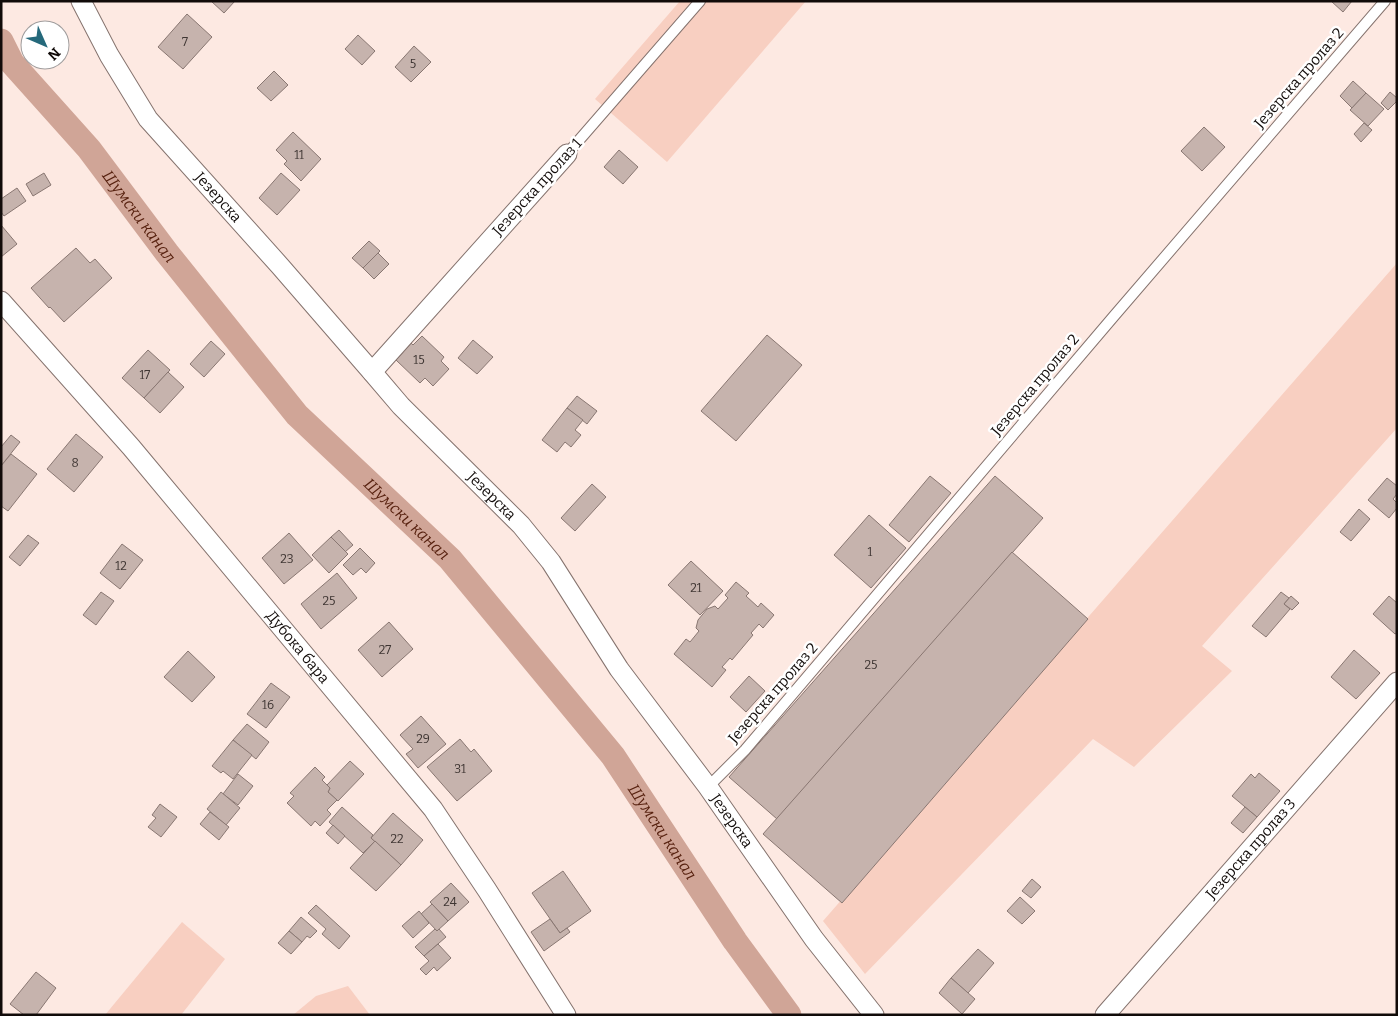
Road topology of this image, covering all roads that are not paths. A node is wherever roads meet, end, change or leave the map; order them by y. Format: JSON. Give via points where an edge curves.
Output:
{"nodes":[{"id":1,"x":81,"y":1,"type":"edge"},
{"id":2,"x":700,"y":1,"type":"edge"},
{"id":3,"x":1385,"y":1,"type":"edge"},
{"id":4,"x":567,"y":154,"type":"joint"},
{"id":5,"x":1,"y":301,"type":"edge"},
{"id":6,"x":372,"y":372,"type":"junction"},
{"id":7,"x":1397,"y":682,"type":"edge"},
{"id":8,"x":708,"y":787,"type":"junction"},
{"id":9,"x":566,"y":1015,"type":"edge"},
{"id":10,"x":874,"y":1015,"type":"edge"},
{"id":11,"x":1105,"y":1015,"type":"edge"}],
"edges":[{"from":1,"to":6,"type":"street","name":"Језерска","via":[[148,119]]},
{"from":2,"to":4,"type":"lane","name":"Језерска пролаз 1"},
{"from":3,"to":8,"type":"lane","name":"Језерска пролаз 2","via":[[745,750]]},
{"from":4,"to":6,"type":"street","name":"Језерска пролаз 1"},
{"from":5,"to":9,"type":"street","name":"Дубока бара","via":[[131,447],[433,809]]},
{"from":6,"to":8,"type":"street","name":"Језерска","via":[[401,406],[521,525],[551,562],[619,669]]},
{"from":7,"to":11,"type":"street","name":"Језерска пролаз 3"},
{"from":8,"to":10,"type":"street","name":"Језерска","via":[[814,939]]}]}
